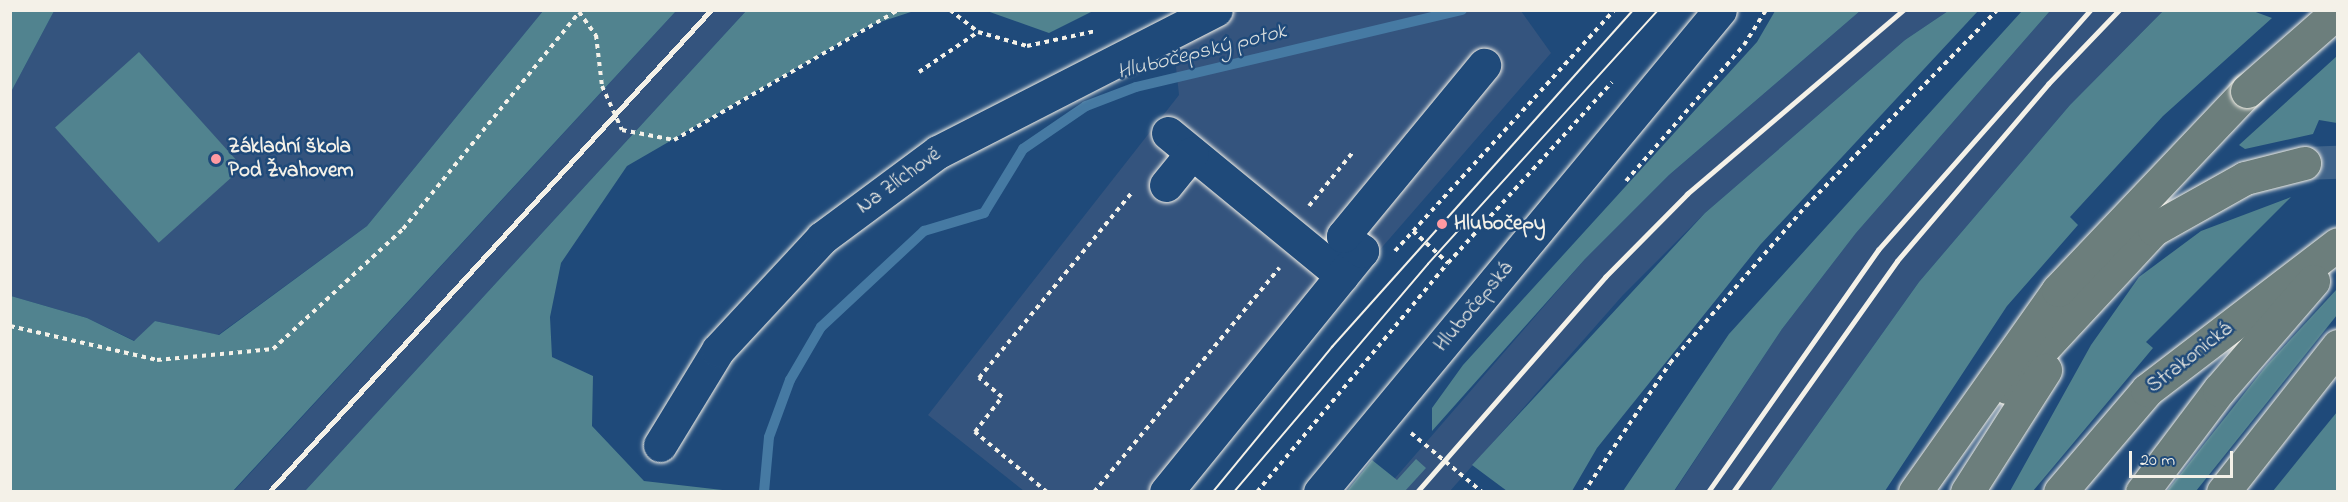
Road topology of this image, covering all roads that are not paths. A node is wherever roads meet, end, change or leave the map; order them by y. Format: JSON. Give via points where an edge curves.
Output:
{"nodes":[{"id":1,"x":1216,"y":10,"type":"edge"},
{"id":2,"x":1720,"y":10,"type":"edge"},
{"id":3,"x":2337,"y":11,"type":"edge"},
{"id":4,"x":1484,"y":65,"type":"dead end"},
{"id":5,"x":2304,"y":163,"type":"tunnel mouth"},
{"id":6,"x":1152,"y":185,"type":"road end"},
{"id":7,"x":2337,"y":244,"type":"edge"},
{"id":8,"x":2125,"y":256,"type":"junction"},
{"id":9,"x":2337,"y":256,"type":"edge"},
{"id":10,"x":1342,"y":276,"type":"junction"},
{"id":11,"x":2337,"y":346,"type":"edge"},
{"id":12,"x":660,"y":445,"type":"dead end"},
{"id":13,"x":1916,"y":490,"type":"edge"},
{"id":14,"x":1166,"y":492,"type":"edge"},
{"id":15,"x":1320,"y":492,"type":"edge"},
{"id":16,"x":1967,"y":492,"type":"edge"},
{"id":17,"x":2060,"y":492,"type":"edge"},
{"id":18,"x":2142,"y":492,"type":"edge"},
{"id":19,"x":2223,"y":492,"type":"edge"}],
"edges":[{"from":1,"to":12,"type":"street","name":"Na Zlíchově","via":[[938,152],[822,238],[718,350]]},
{"from":2,"to":15,"type":"street","name":"Hlubočepská"},
{"from":3,"to":13,"type":"main road","bridge":true,"via":[[2247,91],[2058,290]]},
{"from":4,"to":10,"type":"street","via":[[1343,236],[1362,251]]},
{"from":5,"to":8,"type":"main road","via":[[2246,178],[2196,201]]},
{"from":6,"to":10,"type":"street","via":[[1180,143]]},
{"from":7,"to":17,"type":"main road","name":"Strakonická","via":[[2147,390]]},
{"from":8,"to":13,"type":"main road"},
{"from":8,"to":16,"type":"main road"},
{"from":9,"to":18,"type":"main road","via":[[2219,390]]},
{"from":10,"to":14,"type":"street"},
{"from":11,"to":19,"type":"main road"}]}
